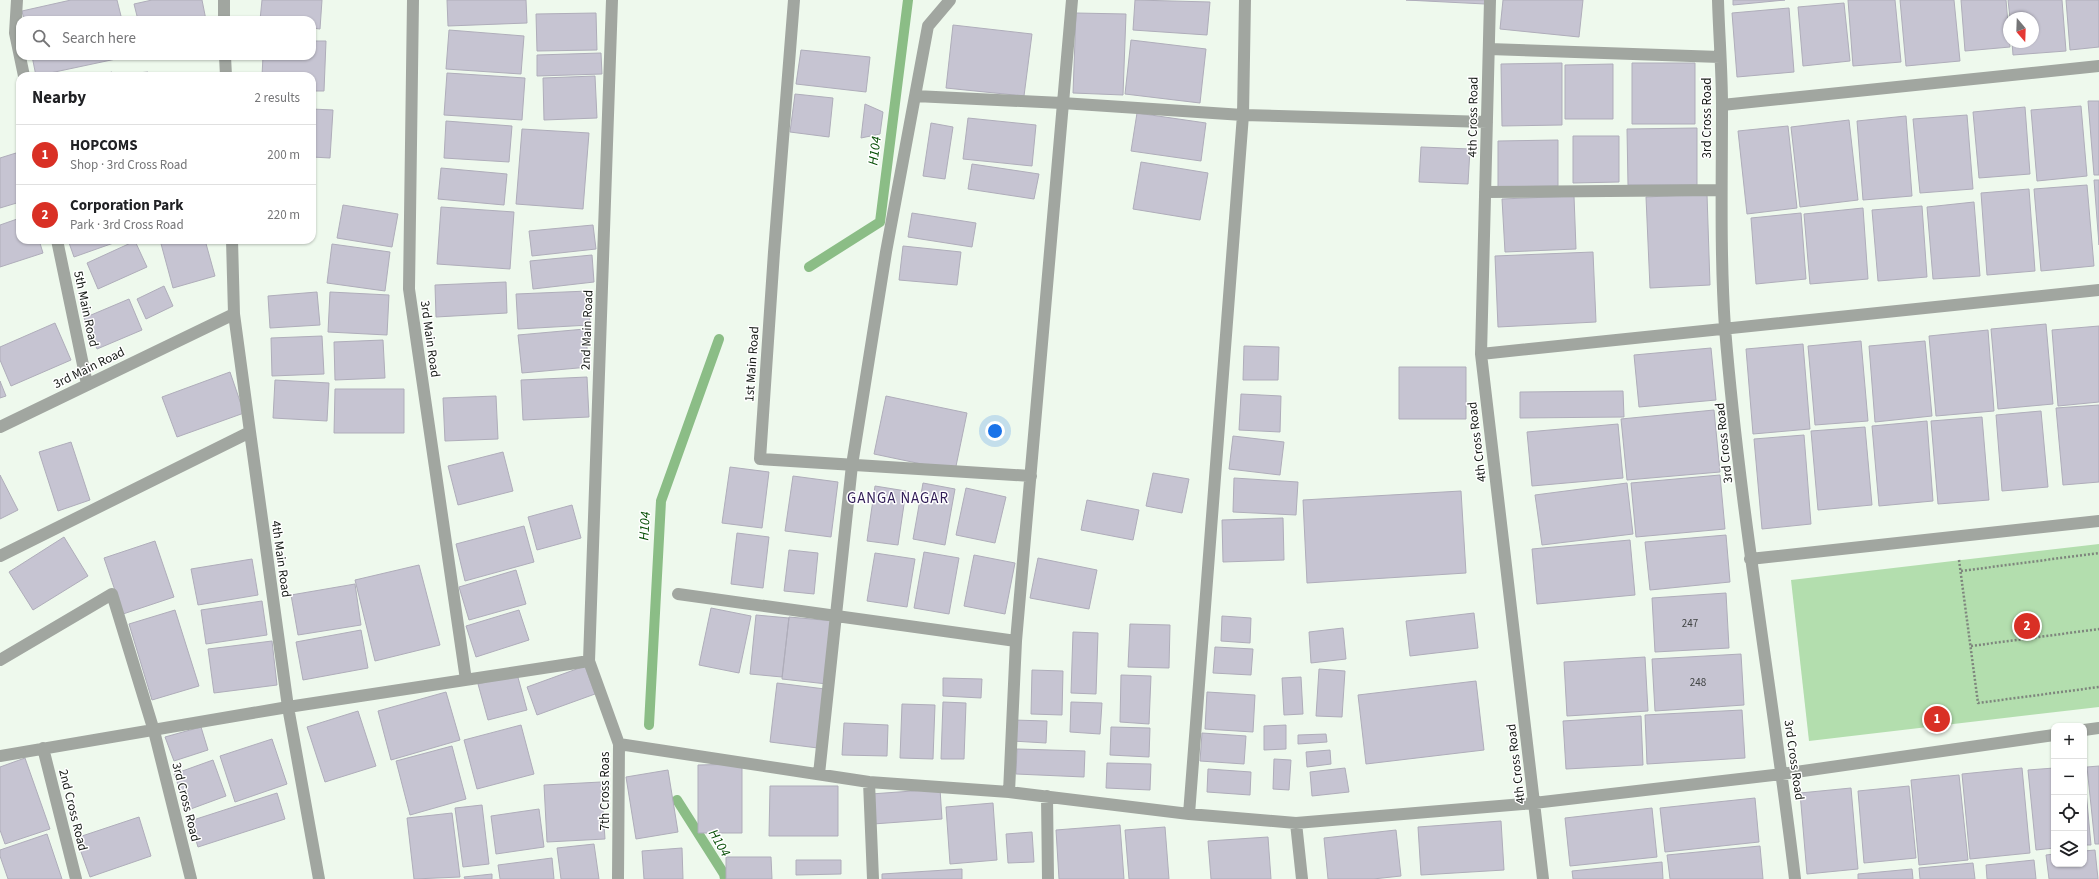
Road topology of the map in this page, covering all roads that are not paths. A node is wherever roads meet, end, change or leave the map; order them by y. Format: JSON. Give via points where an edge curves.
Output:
{"nodes":[{"id":1,"x":17,"y":0,"type":"edge"},
{"id":2,"x":224,"y":0,"type":"edge"},
{"id":3,"x":413,"y":0,"type":"edge"},
{"id":4,"x":612,"y":0,"type":"edge"},
{"id":5,"x":794,"y":0,"type":"edge"},
{"id":6,"x":950,"y":0,"type":"edge"},
{"id":7,"x":1072,"y":0,"type":"edge"},
{"id":8,"x":1244,"y":0,"type":"edge"},
{"id":9,"x":1490,"y":0,"type":"edge"},
{"id":10,"x":1718,"y":0,"type":"edge"},
{"id":11,"x":16,"y":16,"type":"edge"},
{"id":12,"x":16,"y":16,"type":"edge"},
{"id":13,"x":224,"y":16,"type":"edge"},
{"id":14,"x":16,"y":37,"type":"edge"},
{"id":15,"x":1489,"y":49,"type":"junction"},
{"id":16,"x":1720,"y":57,"type":"junction"},
{"id":17,"x":21,"y":60,"type":"edge"},
{"id":18,"x":225,"y":60,"type":"edge"},
{"id":19,"x":2099,"y":66,"type":"edge"},
{"id":20,"x":23,"y":72,"type":"edge"},
{"id":21,"x":226,"y":72,"type":"edge"},
{"id":22,"x":915,"y":96,"type":"junction"},
{"id":23,"x":1062,"y":103,"type":"junction"},
{"id":24,"x":1722,"y":105,"type":"junction"},
{"id":25,"x":1243,"y":115,"type":"junction"},
{"id":26,"x":1487,"y":122,"type":"junction"},
{"id":27,"x":1721,"y":190,"type":"junction"},
{"id":28,"x":1485,"y":192,"type":"junction"},
{"id":29,"x":59,"y":244,"type":"edge"},
{"id":30,"x":232,"y":244,"type":"edge"},
{"id":31,"x":2099,"y":290,"type":"edge"},
{"id":32,"x":234,"y":314,"type":"junction"},
{"id":33,"x":1725,"y":328,"type":"junction"},
{"id":34,"x":1481,"y":354,"type":"junction"},
{"id":35,"x":87,"y":384,"type":"junction"},
{"id":36,"x":0,"y":427,"type":"edge"},
{"id":37,"x":250,"y":432,"type":"junction"},
{"id":38,"x":852,"y":465,"type":"junction"},
{"id":39,"x":1031,"y":476,"type":"junction"},
{"id":40,"x":2099,"y":521,"type":"edge"},
{"id":41,"x":0,"y":556,"type":"edge"},
{"id":42,"x":1750,"y":559,"type":"junction"},
{"id":43,"x":678,"y":594,"type":"dead end"},
{"id":44,"x":836,"y":616,"type":"junction"},
{"id":45,"x":1016,"y":641,"type":"junction"},
{"id":46,"x":0,"y":660,"type":"edge"},
{"id":47,"x":589,"y":661,"type":"junction"},
{"id":48,"x":466,"y":680,"type":"junction"},
{"id":49,"x":288,"y":707,"type":"junction"},
{"id":50,"x":2099,"y":728,"type":"edge"},
{"id":51,"x":2087,"y":730,"type":"edge"},
{"id":52,"x":154,"y":731,"type":"junction"},
{"id":53,"x":2051,"y":735,"type":"edge"},
{"id":54,"x":619,"y":744,"type":"junction"},
{"id":55,"x":43,"y":748,"type":"junction"},
{"id":56,"x":0,"y":756,"type":"edge"},
{"id":57,"x":818,"y":774,"type":"junction"},
{"id":58,"x":1782,"y":774,"type":"junction"},
{"id":59,"x":869,"y":782,"type":"junction"},
{"id":60,"x":1009,"y":792,"type":"junction"},
{"id":61,"x":1047,"y":796,"type":"junction"},
{"id":62,"x":1534,"y":803,"type":"junction"},
{"id":63,"x":1189,"y":814,"type":"junction"},
{"id":64,"x":1296,"y":823,"type":"junction"},
{"id":65,"x":76,"y":879,"type":"edge"},
{"id":66,"x":191,"y":879,"type":"edge"},
{"id":67,"x":319,"y":879,"type":"edge"},
{"id":68,"x":618,"y":879,"type":"edge"},
{"id":69,"x":873,"y":879,"type":"edge"},
{"id":70,"x":1048,"y":879,"type":"edge"},
{"id":71,"x":1302,"y":879,"type":"edge"},
{"id":72,"x":1543,"y":879,"type":"edge"},
{"id":73,"x":1795,"y":879,"type":"edge"}],
"edges":[{"from":1,"to":11,"type":"street"},
{"from":2,"to":13,"type":"street"},
{"from":3,"to":48,"type":"street","name":"3rd Main Road","via":[[409,289]]},
{"from":4,"to":47,"type":"street","name":"2nd Main Road"},
{"from":5,"to":38,"type":"street","name":"1st Main Road","via":[[760,459]]},
{"from":6,"to":22,"type":"street","via":[[928,26]]},
{"from":7,"to":23,"type":"street"},
{"from":8,"to":25,"type":"street"},
{"from":9,"to":15,"type":"street","name":"4th Cross Road"},
{"from":10,"to":16,"type":"street","name":"3rd Cross Road"},
{"from":12,"to":14,"type":"street"},
{"from":15,"to":16,"type":"street"},
{"from":15,"to":26,"type":"street","name":"4th Cross Road"},
{"from":16,"to":24,"type":"street","name":"3rd Cross Road"},
{"from":17,"to":20,"type":"street"},
{"from":18,"to":21,"type":"street"},
{"from":19,"to":24,"type":"street"},
{"from":22,"to":23,"type":"street"},
{"from":22,"to":38,"type":"street","via":[[886,252]]},
{"from":23,"to":25,"type":"street"},
{"from":23,"to":39,"type":"street"},
{"from":24,"to":27,"type":"street","name":"3rd Cross Road"},
{"from":25,"to":26,"type":"street"},
{"from":25,"to":63,"type":"street"},
{"from":26,"to":28,"type":"street","name":"4th Cross Road"},
{"from":27,"to":28,"type":"street"},
{"from":27,"to":33,"type":"street","name":"3rd Cross Road"},
{"from":28,"to":34,"type":"street","name":"4th Cross Road"},
{"from":29,"to":35,"type":"street","name":"5th Main Road"},
{"from":30,"to":32,"type":"street","name":"4th Main Road"},
{"from":31,"to":33,"type":"street"},
{"from":32,"to":35,"type":"street","name":"3rd Main Road"},
{"from":32,"to":37,"type":"street","name":"4th Main Road"},
{"from":33,"to":34,"type":"street"},
{"from":33,"to":42,"type":"street","name":"3rd Cross Road"},
{"from":34,"to":62,"type":"street","name":"4th Cross Road"},
{"from":35,"to":36,"type":"street","name":"3rd Main Road"},
{"from":37,"to":41,"type":"street"},
{"from":37,"to":49,"type":"street","name":"4th Main Road"},
{"from":38,"to":39,"type":"street","name":"1st Main Road"},
{"from":38,"to":44,"type":"street"},
{"from":39,"to":45,"type":"street"},
{"from":40,"to":42,"type":"street"},
{"from":42,"to":58,"type":"street","name":"3rd Cross Road"},
{"from":43,"to":44,"type":"street"},
{"from":44,"to":45,"type":"street"},
{"from":44,"to":57,"type":"street"},
{"from":45,"to":60,"type":"street"},
{"from":46,"to":52,"type":"street","name":"3rd Cross Road","via":[[112,594]]},
{"from":47,"to":48,"type":"street"},
{"from":47,"to":54,"type":"street","name":"7th Cross Roas"},
{"from":48,"to":49,"type":"street"},
{"from":49,"to":52,"type":"street"},
{"from":49,"to":67,"type":"street","name":"4th Main Road"},
{"from":50,"to":51,"type":"street"},
{"from":52,"to":55,"type":"street"},
{"from":52,"to":66,"type":"street","name":"3rd Cross Road"},
{"from":53,"to":58,"type":"street"},
{"from":54,"to":57,"type":"street"},
{"from":54,"to":68,"type":"street","name":"7th Cross Roas"},
{"from":55,"to":56,"type":"street"},
{"from":55,"to":65,"type":"street","name":"2nd Cross Road"},
{"from":57,"to":59,"type":"street"},
{"from":58,"to":62,"type":"street"},
{"from":58,"to":73,"type":"street","name":"3rd Cross Road"},
{"from":59,"to":60,"type":"street"},
{"from":59,"to":69,"type":"street"},
{"from":60,"to":61,"type":"street"},
{"from":61,"to":63,"type":"street"},
{"from":61,"to":70,"type":"street"},
{"from":62,"to":64,"type":"street"},
{"from":62,"to":72,"type":"street","name":"4th Cross Road"},
{"from":63,"to":64,"type":"street"},
{"from":64,"to":71,"type":"street"}]}
